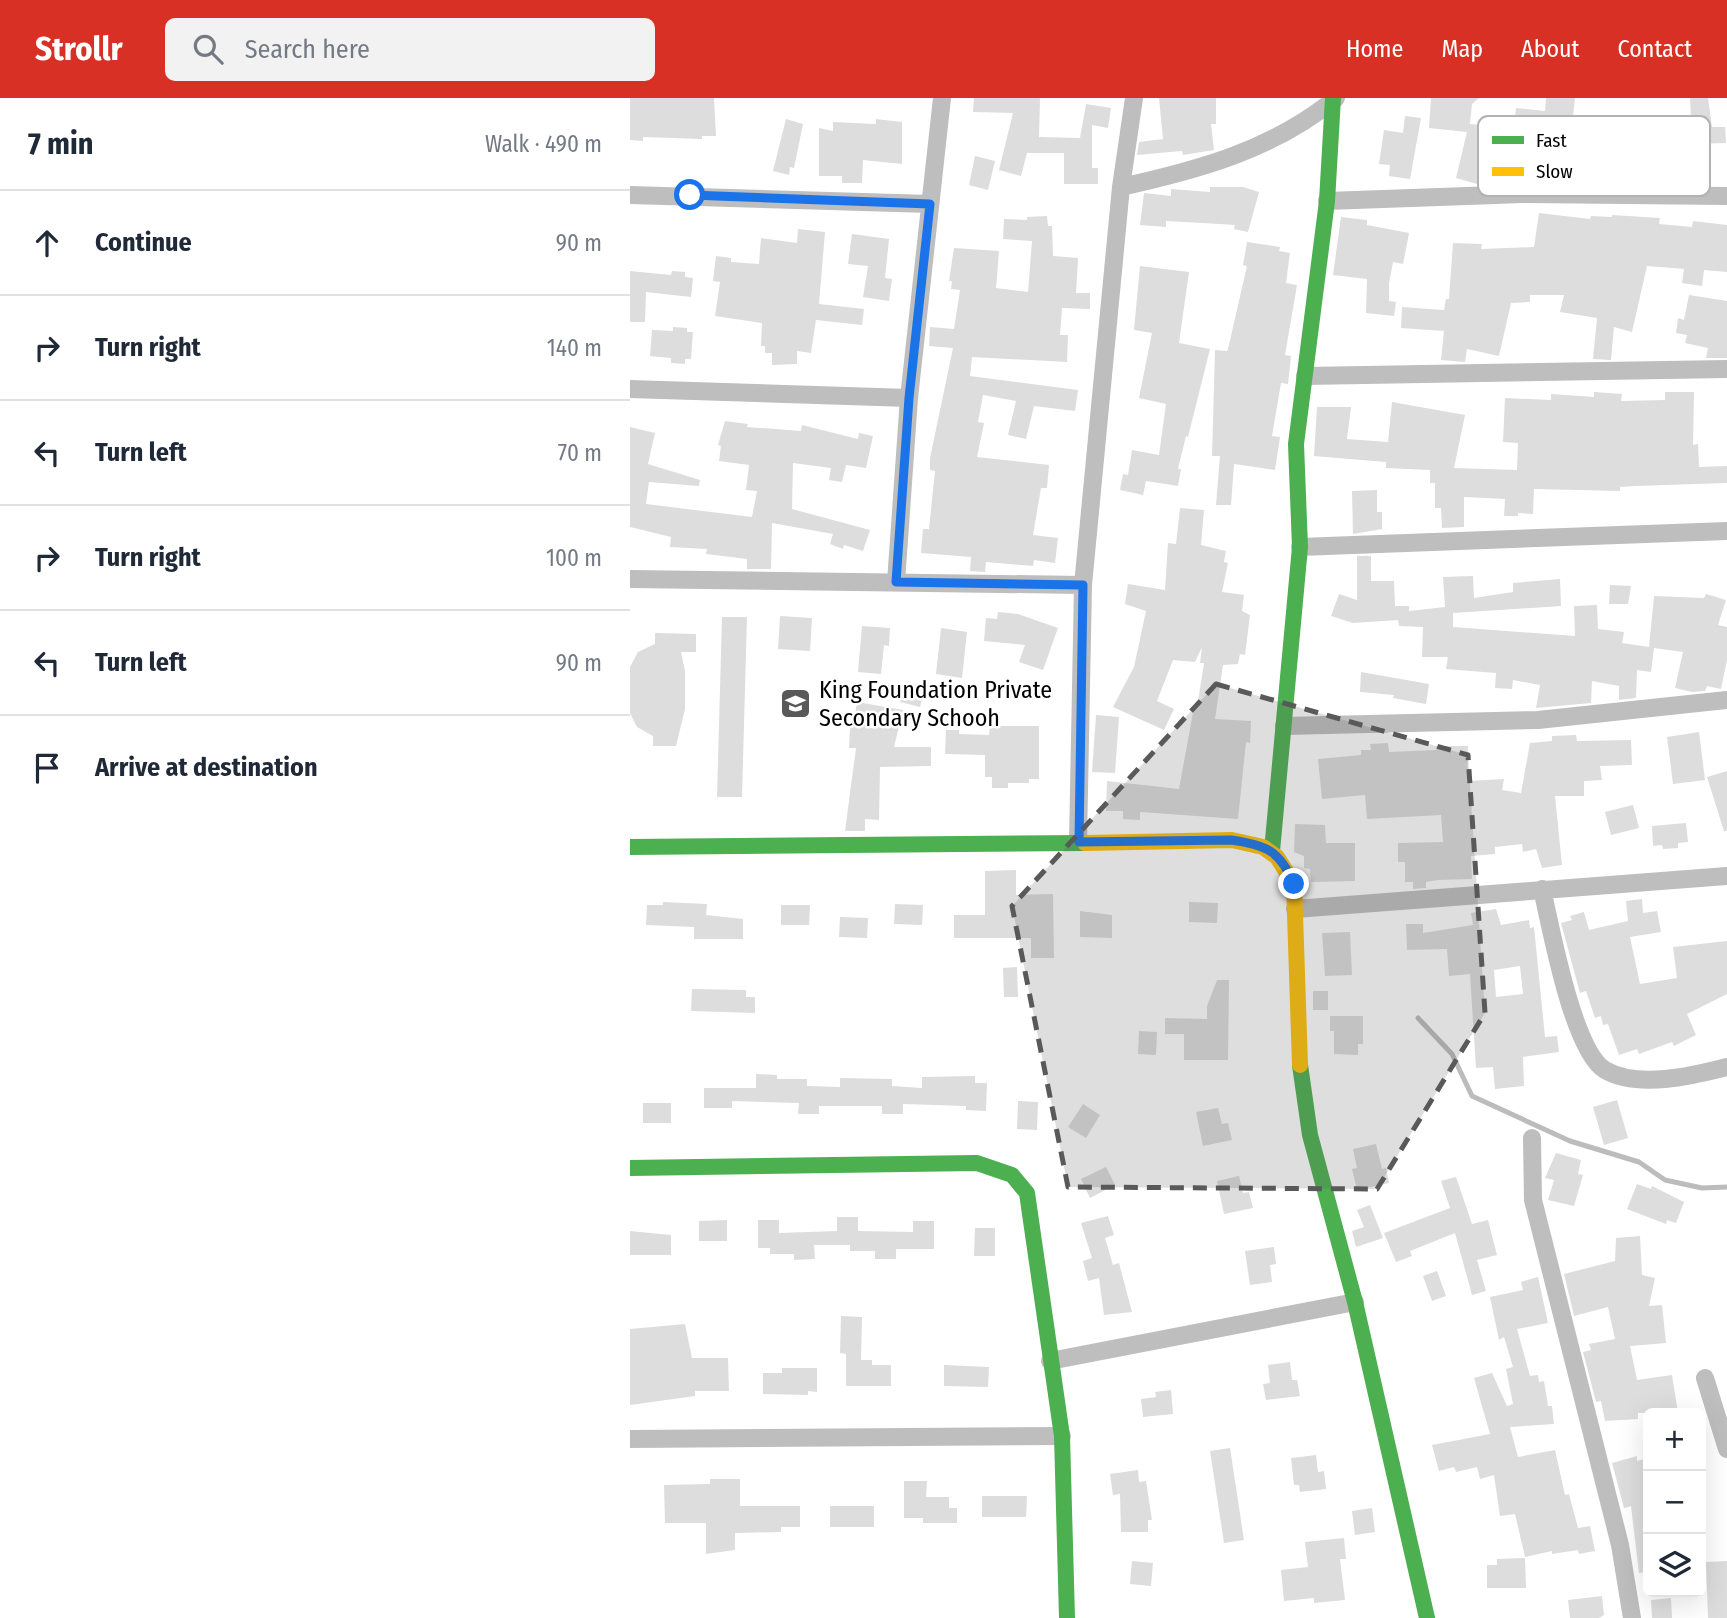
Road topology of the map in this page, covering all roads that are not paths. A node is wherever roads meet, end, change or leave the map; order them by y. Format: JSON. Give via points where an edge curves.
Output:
{"nodes":[{"id":1,"x":942,"y":98,"type":"edge"},
{"id":2,"x":1134,"y":98,"type":"edge"},
{"id":3,"x":1334,"y":99,"type":"edge"},
{"id":4,"x":1121,"y":187,"type":"junction"},
{"id":5,"x":630,"y":195,"type":"edge"},
{"id":6,"x":1478,"y":196,"type":"edge"},
{"id":7,"x":1327,"y":201,"type":"junction"},
{"id":8,"x":930,"y":204,"type":"junction"},
{"id":9,"x":1727,"y":369,"type":"edge"},
{"id":10,"x":1305,"y":376,"type":"junction"},
{"id":11,"x":630,"y":389,"type":"edge"},
{"id":12,"x":909,"y":398,"type":"junction"},
{"id":13,"x":1727,"y":531,"type":"edge"},
{"id":14,"x":1300,"y":548,"type":"junction"},
{"id":15,"x":630,"y":579,"type":"edge"},
{"id":16,"x":896,"y":582,"type":"junction"},
{"id":17,"x":1083,"y":585,"type":"junction"},
{"id":18,"x":1727,"y":700,"type":"edge"},
{"id":19,"x":1284,"y":726,"type":"junction"},
{"id":20,"x":1079,"y":842,"type":"junction"},
{"id":21,"x":630,"y":847,"type":"edge"},
{"id":22,"x":1272,"y":851,"type":"junction"},
{"id":23,"x":1727,"y":876,"type":"edge"},
{"id":24,"x":1542,"y":889,"type":"junction"},
{"id":25,"x":1295,"y":909,"type":"junction"},
{"id":26,"x":1727,"y":1068,"type":"edge"},
{"id":27,"x":1532,"y":1138,"type":"dead end"},
{"id":28,"x":630,"y":1168,"type":"edge"},
{"id":29,"x":1355,"y":1302,"type":"junction"},
{"id":30,"x":1050,"y":1361,"type":"junction"},
{"id":31,"x":1705,"y":1378,"type":"dead end"},
{"id":32,"x":1062,"y":1436,"type":"junction"},
{"id":33,"x":630,"y":1438,"type":"edge"},
{"id":34,"x":1727,"y":1449,"type":"edge"},
{"id":35,"x":1067,"y":1618,"type":"edge"},
{"id":36,"x":1427,"y":1618,"type":"edge"},
{"id":37,"x":1632,"y":1618,"type":"edge"}],
"edges":[{"from":1,"to":8,"type":"street"},
{"from":2,"to":4,"type":"street"},
{"from":3,"to":4,"type":"street","via":[[1226,161]]},
{"from":3,"to":7,"type":"street"},
{"from":4,"to":17,"type":"street"},
{"from":5,"to":8,"type":"street"},
{"from":6,"to":7,"type":"street"},
{"from":7,"to":10,"type":"street"},
{"from":8,"to":12,"type":"street"},
{"from":9,"to":10,"type":"street"},
{"from":10,"to":14,"type":"street","via":[[1296,444]]},
{"from":11,"to":12,"type":"street"},
{"from":12,"to":16,"type":"street"},
{"from":13,"to":14,"type":"street"},
{"from":14,"to":19,"type":"street"},
{"from":15,"to":16,"type":"street"},
{"from":16,"to":17,"type":"street"},
{"from":17,"to":20,"type":"street"},
{"from":18,"to":19,"type":"street","via":[[1538,720]]},
{"from":19,"to":22,"type":"street"},
{"from":20,"to":21,"type":"street"},
{"from":20,"to":22,"type":"street","via":[[1231,840]]},
{"from":22,"to":25,"type":"street","via":[[1285,864],[1294,884]]},
{"from":23,"to":24,"type":"street"},
{"from":24,"to":25,"type":"street"},
{"from":24,"to":26,"type":"street","via":[[1563,979],[1586,1052],[1596,1064],[1607,1072],[1642,1078]]},
{"from":25,"to":29,"type":"street","via":[[1301,1082],[1310,1135]]},
{"from":27,"to":37,"type":"street","via":[[1533,1200],[1620,1545]]},
{"from":28,"to":30,"type":"street","via":[[977,1163],[998,1168],[1012,1175],[1027,1193]]},
{"from":29,"to":30,"type":"street"},
{"from":29,"to":36,"type":"street"},
{"from":30,"to":32,"type":"street"},
{"from":31,"to":34,"type":"street"},
{"from":32,"to":33,"type":"street"},
{"from":32,"to":35,"type":"street"}]}
